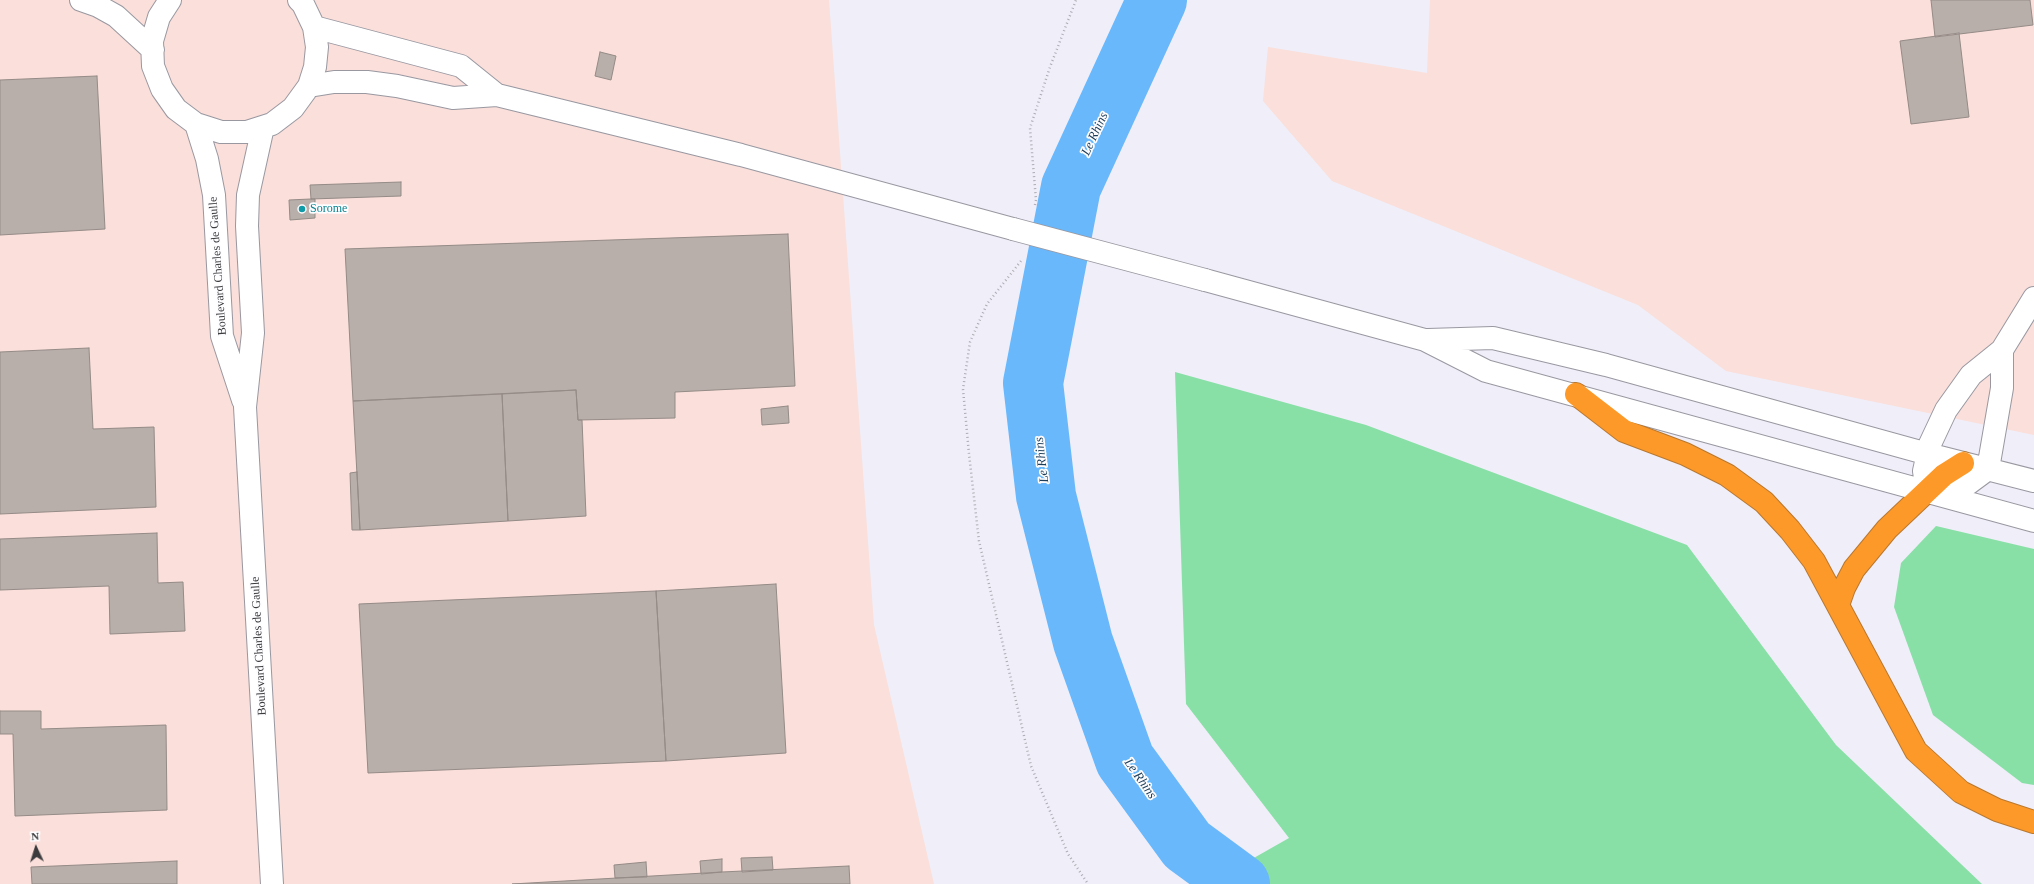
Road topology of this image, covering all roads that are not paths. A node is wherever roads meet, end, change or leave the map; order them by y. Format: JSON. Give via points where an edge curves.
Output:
{"nodes":[{"id":1,"x":81,"y":0,"type":"edge"},
{"id":2,"x":170,"y":0,"type":"edge"},
{"id":3,"x":299,"y":0,"type":"edge"},
{"id":4,"x":314,"y":27,"type":"junction"},
{"id":5,"x":153,"y":50,"type":"junction"},
{"id":6,"x":309,"y":86,"type":"junction"},
{"id":7,"x":498,"y":95,"type":"junction"},
{"id":8,"x":196,"y":124,"type":"junction"},
{"id":9,"x":263,"y":127,"type":"junction"},
{"id":10,"x":2034,"y":298,"type":"edge"},
{"id":11,"x":1425,"y":340,"type":"junction"},
{"id":12,"x":2002,"y":350,"type":"junction"},
{"id":13,"x":1576,"y":394,"type":"junction"},
{"id":14,"x":245,"y":407,"type":"junction"},
{"id":15,"x":1928,"y":454,"type":"junction"},
{"id":16,"x":1963,"y":463,"type":"junction"},
{"id":17,"x":1988,"y":469,"type":"junction"},
{"id":18,"x":2034,"y":481,"type":"edge"},
{"id":19,"x":1935,"y":493,"type":"junction"},
{"id":20,"x":2034,"y":521,"type":"edge"},
{"id":21,"x":1838,"y":605,"type":"junction"},
{"id":22,"x":2034,"y":822,"type":"edge"},
{"id":23,"x":272,"y":884,"type":"edge"}],
"edges":[{"from":1,"to":5,"type":"street","via":[[116,16]]},
{"from":2,"to":5,"type":"street","via":[[159,17],[152,41]]},
{"from":3,"to":4,"type":"street"},
{"from":4,"to":6,"type":"street","via":[[317,47],[315,67]]},
{"from":4,"to":7,"type":"street","via":[[461,66]]},
{"from":5,"to":8,"type":"street","via":[[153,66],[162,89],[176,109]]},
{"from":6,"to":7,"type":"street","via":[[334,82],[367,82],[453,98]]},
{"from":6,"to":9,"type":"street","via":[[293,108],[272,124]]},
{"from":7,"to":11,"type":"street","bridge":true,"via":[[741,155]]},
{"from":8,"to":9,"type":"street","via":[[221,132],[247,132]]},
{"from":8,"to":14,"type":"street","name":"Boulevard Charles de Gaulle","via":[[207,159],[214,195],[222,336]]},
{"from":9,"to":14,"type":"street","name":"Boulevard Charles de Gaulle","via":[[248,195],[247,226],[253,334]]},
{"from":10,"to":12,"type":"street"},
{"from":11,"to":13,"type":"street","via":[[1486,371]]},
{"from":11,"to":15,"type":"street","via":[[1494,338],[1614,367]]},
{"from":12,"to":15,"type":"street","via":[[1971,375],[1946,410]]},
{"from":12,"to":17,"type":"street","via":[[2002,388]]},
{"from":13,"to":19,"type":"street"},
{"from":13,"to":21,"type":"highway","via":[[1624,431],[1685,454],[1727,475],[1764,502],[1814,561]]},
{"from":14,"to":23,"type":"street","name":"Boulevard Charles de Gaulle"},
{"from":15,"to":16,"type":"street"},
{"from":15,"to":19,"type":"street","via":[[1924,472]]},
{"from":16,"to":17,"type":"street"},
{"from":16,"to":19,"type":"highway","via":[[1944,474]]},
{"from":17,"to":18,"type":"street"},
{"from":17,"to":19,"type":"street","via":[[1965,486]]},
{"from":19,"to":20,"type":"street"},
{"from":19,"to":21,"type":"highway","via":[[1887,529],[1854,569]]},
{"from":21,"to":22,"type":"highway","via":[[1916,751],[1961,792],[1997,810]]}]}
